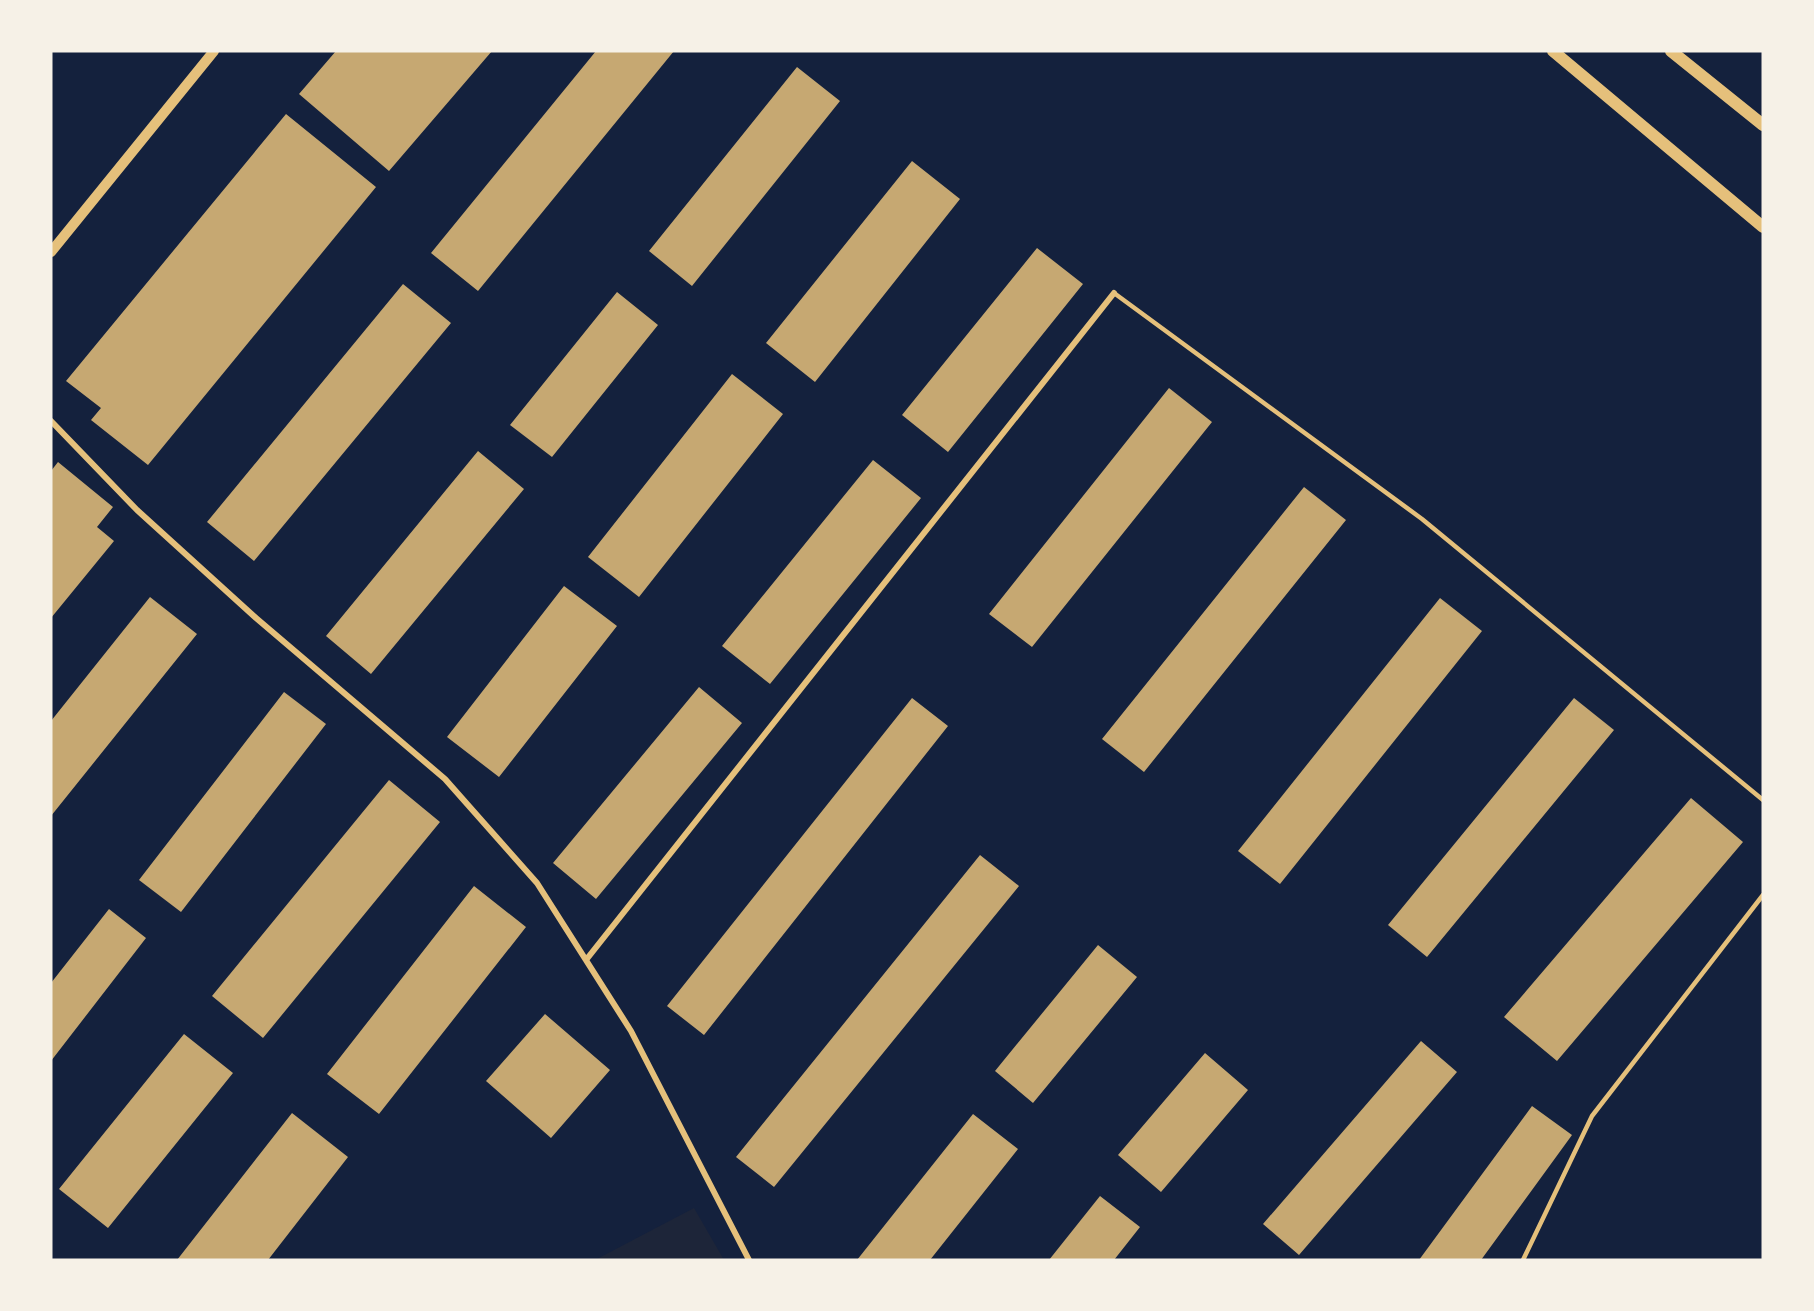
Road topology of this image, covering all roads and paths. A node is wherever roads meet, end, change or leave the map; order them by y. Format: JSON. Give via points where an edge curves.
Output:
{"nodes":[{"id":1,"x":214,"y":51,"type":"edge"},
{"id":2,"x":1553,"y":51,"type":"edge"},
{"id":3,"x":1671,"y":51,"type":"edge"},
{"id":4,"x":1763,"y":125,"type":"edge"},
{"id":5,"x":1763,"y":228,"type":"edge"},
{"id":6,"x":51,"y":252,"type":"edge"},
{"id":7,"x":1114,"y":293,"type":"joint"},
{"id":8,"x":51,"y":421,"type":"edge"},
{"id":9,"x":1763,"y":800,"type":"edge"},
{"id":10,"x":1763,"y":895,"type":"edge"},
{"id":11,"x":586,"y":960,"type":"junction"},
{"id":12,"x":749,"y":1260,"type":"edge"},
{"id":13,"x":1523,"y":1260,"type":"edge"}],
"edges":[{"from":1,"to":6,"type":"street"},
{"from":2,"to":5,"type":"main road"},
{"from":3,"to":4,"type":"main road"},
{"from":7,"to":9,"type":"lane","via":[[1422,519]]},
{"from":7,"to":11,"type":"street"},
{"from":8,"to":11,"type":"street","via":[[137,510],[256,618],[445,779],[537,883]]},
{"from":10,"to":13,"type":"lane","via":[[1592,1116]]},
{"from":11,"to":12,"type":"street","via":[[631,1031]]}]}
